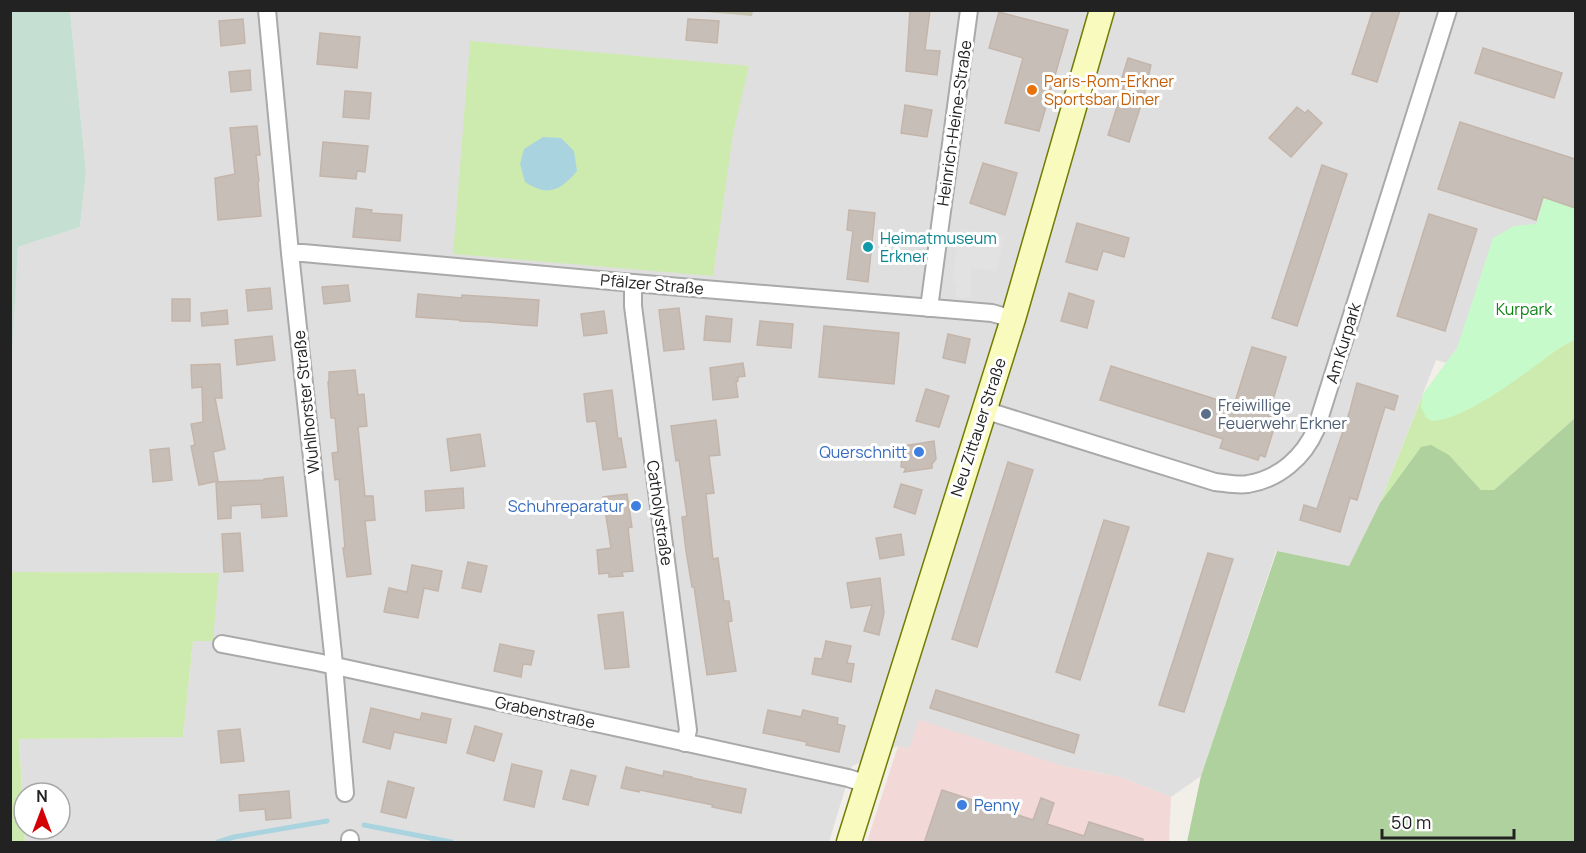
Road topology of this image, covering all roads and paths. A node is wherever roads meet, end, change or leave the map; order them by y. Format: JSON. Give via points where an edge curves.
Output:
{"nodes":[{"id":1,"x":267,"y":10,"type":"edge"},
{"id":2,"x":969,"y":10,"type":"edge"},
{"id":3,"x":1102,"y":10,"type":"edge"},
{"id":4,"x":1448,"y":10,"type":"edge"},
{"id":5,"x":291,"y":253,"type":"junction"},
{"id":6,"x":633,"y":283,"type":"junction"},
{"id":7,"x":929,"y":308,"type":"junction"},
{"id":8,"x":1013,"y":319,"type":"junction"},
{"id":9,"x":984,"y":410,"type":"junction"},
{"id":10,"x":222,"y":644,"type":"dead end"},
{"id":11,"x":334,"y":666,"type":"junction"},
{"id":12,"x":685,"y":743,"type":"junction"},
{"id":13,"x":867,"y":784,"type":"junction"},
{"id":14,"x":345,"y":794,"type":"dead end"},
{"id":15,"x":849,"y":843,"type":"edge"}],
"edges":[{"from":1,"to":5,"type":"street","name":"Wuhlhorster Straße"},
{"from":2,"to":7,"type":"street","name":"Heinrich-Heine-Straße"},
{"from":3,"to":8,"type":"main road","name":"Neu Zittauer Straße"},
{"from":4,"to":9,"type":"street","name":"Am Kurpark","via":[[1316,429],[1293,463],[1249,484],[1215,482]]},
{"from":5,"to":6,"type":"street","name":"Pfälzer Straße"},
{"from":5,"to":11,"type":"street","name":"Wuhlhorster Straße"},
{"from":6,"to":7,"type":"street","name":"Pfälzer Straße"},
{"from":6,"to":12,"type":"street","name":"Catholystraße","via":[[688,730]]},
{"from":7,"to":8,"type":"street","name":"Pfälzer Straße","via":[[992,313]]},
{"from":8,"to":9,"type":"main road","name":"Neu Zittauer Straße"},
{"from":9,"to":13,"type":"main road","name":"Neu Zittauer Straße"},
{"from":10,"to":11,"type":"street","name":"Grabenstraße"},
{"from":11,"to":12,"type":"street","name":"Grabenstraße"},
{"from":11,"to":14,"type":"street","name":"Wuhlhorster Straße"},
{"from":12,"to":13,"type":"street","name":"Grabenstraße"},
{"from":13,"to":15,"type":"main road","name":"Neu Zittauer Straße"}]}
